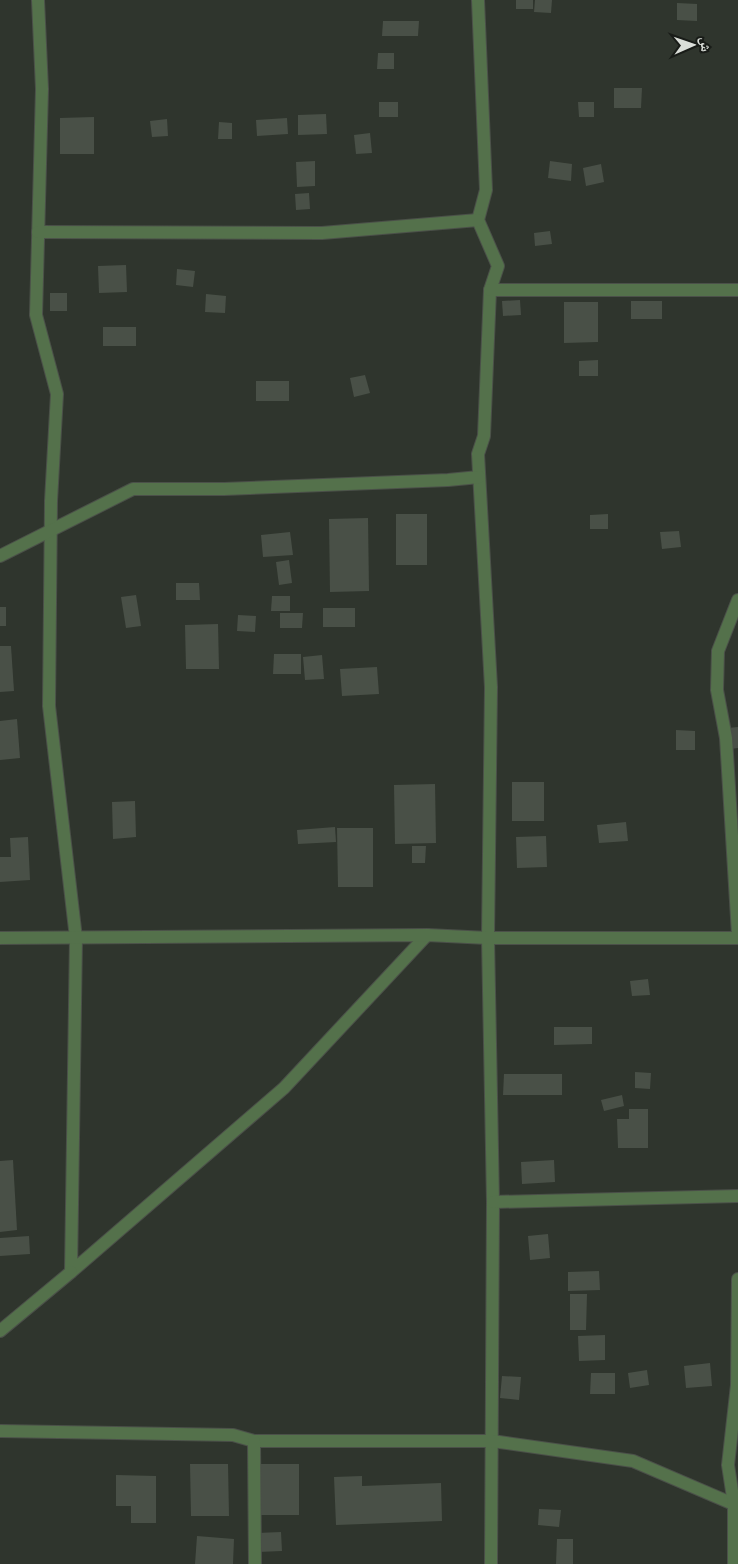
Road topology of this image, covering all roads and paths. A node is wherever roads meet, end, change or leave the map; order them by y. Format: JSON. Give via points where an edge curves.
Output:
{"nodes":[{"id":1,"x":38,"y":0,"type":"edge"},
{"id":2,"x":478,"y":0,"type":"edge"},
{"id":3,"x":478,"y":220,"type":"junction"},
{"id":4,"x":38,"y":232,"type":"junction"},
{"id":5,"x":490,"y":290,"type":"junction"},
{"id":6,"x":738,"y":290,"type":"edge"},
{"id":7,"x":479,"y":477,"type":"junction"},
{"id":8,"x":51,"y":532,"type":"junction"},
{"id":9,"x":0,"y":556,"type":"edge"},
{"id":10,"x":738,"y":600,"type":"edge"},
{"id":11,"x":426,"y":935,"type":"junction"},
{"id":12,"x":738,"y":936,"type":"edge"},
{"id":13,"x":0,"y":938,"type":"edge"},
{"id":14,"x":76,"y":938,"type":"junction"},
{"id":15,"x":488,"y":938,"type":"junction"},
{"id":16,"x":738,"y":1196,"type":"edge"},
{"id":17,"x":493,"y":1202,"type":"junction"},
{"id":18,"x":71,"y":1272,"type":"junction"},
{"id":19,"x":738,"y":1278,"type":"edge"},
{"id":20,"x":0,"y":1331,"type":"edge"},
{"id":21,"x":0,"y":1431,"type":"edge"},
{"id":22,"x":254,"y":1441,"type":"junction"},
{"id":23,"x":492,"y":1441,"type":"junction"},
{"id":24,"x":736,"y":1505,"type":"edge"},
{"id":25,"x":255,"y":1564,"type":"edge"},
{"id":26,"x":490,"y":1564,"type":"edge"},
{"id":27,"x":734,"y":1564,"type":"edge"}],
"edges":[{"from":1,"to":4,"type":"street","via":[[42,89]]},
{"from":2,"to":3,"type":"street","via":[[486,190]]},
{"from":3,"to":4,"type":"street","via":[[322,233]]},
{"from":3,"to":5,"type":"street","via":[[498,266]]},
{"from":4,"to":8,"type":"street","via":[[36,315],[56,394]]},
{"from":5,"to":6,"type":"street"},
{"from":5,"to":7,"type":"street","via":[[484,436],[478,454]]},
{"from":7,"to":8,"type":"street","via":[[224,490],[133,489]]},
{"from":7,"to":15,"type":"street","via":[[490,687]]},
{"from":8,"to":9,"type":"street"},
{"from":8,"to":14,"type":"street","via":[[49,706]]},
{"from":10,"to":12,"type":"street","via":[[718,651],[717,690],[726,738]]},
{"from":11,"to":14,"type":"street"},
{"from":11,"to":15,"type":"street"},
{"from":11,"to":18,"type":"street","via":[[284,1088]]},
{"from":12,"to":15,"type":"street"},
{"from":13,"to":14,"type":"street"},
{"from":14,"to":18,"type":"street"},
{"from":15,"to":17,"type":"street"},
{"from":16,"to":17,"type":"street"},
{"from":17,"to":23,"type":"street"},
{"from":18,"to":20,"type":"street"},
{"from":19,"to":24,"type":"street","via":[[737,1385],[728,1465]]},
{"from":21,"to":22,"type":"street","via":[[233,1435]]},
{"from":22,"to":23,"type":"street"},
{"from":22,"to":25,"type":"street"},
{"from":23,"to":24,"type":"street","via":[[633,1462]]},
{"from":23,"to":26,"type":"street"},
{"from":24,"to":27,"type":"street"}]}
